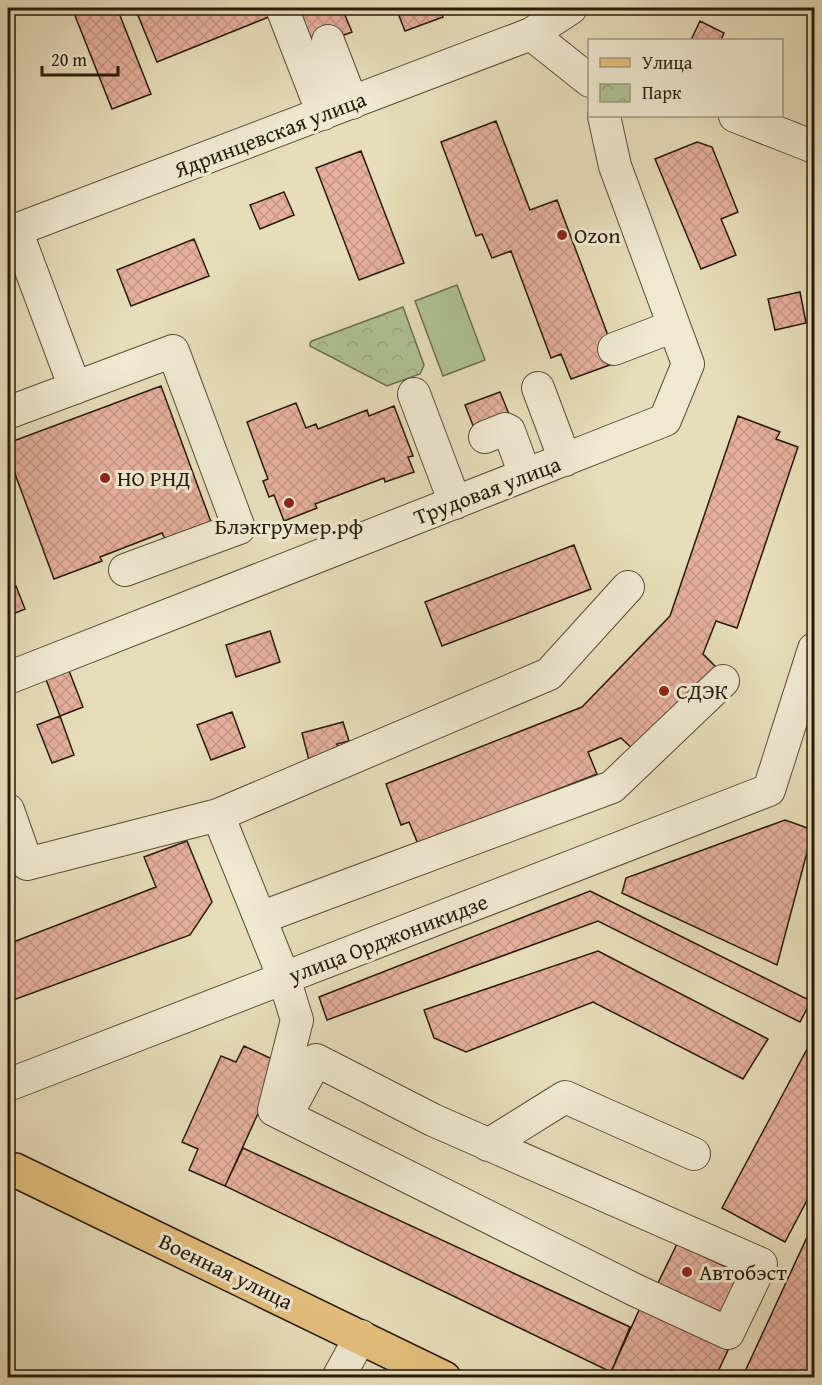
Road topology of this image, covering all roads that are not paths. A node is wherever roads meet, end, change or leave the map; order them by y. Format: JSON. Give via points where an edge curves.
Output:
{"nodes":[{"id":1,"x":282,"y":8,"type":"edge"},
{"id":2,"x":571,"y":8,"type":"edge"},
{"id":3,"x":531,"y":34,"type":"junction"},
{"id":4,"x":328,"y":41,"type":"dead end"},
{"id":5,"x":588,"y":79,"type":"edge"},
{"id":6,"x":352,"y":103,"type":"junction"},
{"id":7,"x":322,"y":114,"type":"junction"},
{"id":8,"x":604,"y":117,"type":"edge"},
{"id":9,"x":738,"y":117,"type":"edge"},
{"id":10,"x":814,"y":147,"type":"edge"},
{"id":11,"x":12,"y":231,"type":"edge"},
{"id":12,"x":674,"y":326,"type":"junction"},
{"id":13,"x":614,"y":349,"type":"dead end"},
{"id":14,"x":538,"y":387,"type":"dead end"},
{"id":15,"x":75,"y":388,"type":"junction"},
{"id":16,"x":414,"y":394,"type":"dead end"},
{"id":17,"x":10,"y":412,"type":"dead end"},
{"id":18,"x":485,"y":437,"type":"dead end"},
{"id":19,"x":565,"y":460,"type":"junction"},
{"id":20,"x":525,"y":475,"type":"junction"},
{"id":21,"x":455,"y":503,"type":"junction"},
{"id":22,"x":125,"y":570,"type":"dead end"},
{"id":23,"x":628,"y":587,"type":"dead end"},
{"id":24,"x":814,"y":649,"type":"edge"},
{"id":25,"x":8,"y":678,"type":"edge"},
{"id":26,"x":723,"y":681,"type":"dead end"},
{"id":27,"x":8,"y":810,"type":"edge"},
{"id":28,"x":218,"y":815,"type":"junction"},
{"id":29,"x":260,"y":918,"type":"junction"},
{"id":30,"x":284,"y":978,"type":"junction"},
{"id":31,"x":8,"y":1085,"type":"edge"},
{"id":32,"x":286,"y":1116,"type":"junction"},
{"id":33,"x":489,"y":1145,"type":"junction"},
{"id":34,"x":694,"y":1154,"type":"dead end"},
{"id":35,"x":8,"y":1169,"type":"edge"},
{"id":36,"x":361,"y":1336,"type":"junction"},
{"id":37,"x":338,"y":1377,"type":"edge"},
{"id":38,"x":444,"y":1377,"type":"edge"}],
"edges":[{"from":1,"to":7,"type":"street"},
{"from":2,"to":3,"type":"street","name":"Ядринцевская улица"},
{"from":3,"to":5,"type":"street"},
{"from":3,"to":6,"type":"street","name":"Ядринцевская улица"},
{"from":4,"to":6,"type":"street"},
{"from":6,"to":7,"type":"street","name":"Ядринцевская улица"},
{"from":7,"to":11,"type":"street","name":"Ядринцевская улица"},
{"from":8,"to":12,"type":"street","name":"Трудовая улица","via":[[615,166]]},
{"from":9,"to":10,"type":"street"},
{"from":11,"to":15,"type":"street"},
{"from":12,"to":13,"type":"street"},
{"from":12,"to":19,"type":"street","name":"Трудовая улица","via":[[688,364],[665,420]]},
{"from":14,"to":19,"type":"street"},
{"from":15,"to":17,"type":"street"},
{"from":15,"to":22,"type":"street","via":[[173,351],[239,528]]},
{"from":16,"to":21,"type":"street"},
{"from":18,"to":20,"type":"street","via":[[507,429]]},
{"from":19,"to":20,"type":"street","name":"Трудовая улица"},
{"from":20,"to":21,"type":"street","name":"Трудовая улица"},
{"from":21,"to":25,"type":"street","name":"Трудовая улица"},
{"from":23,"to":28,"type":"street","via":[[549,674]]},
{"from":24,"to":30,"type":"street","name":"улица Орджоникидзе","via":[[769,790]]},
{"from":26,"to":29,"type":"street","via":[[612,786]]},
{"from":27,"to":28,"type":"street","via":[[27,864]]},
{"from":28,"to":29,"type":"street"},
{"from":29,"to":30,"type":"street"},
{"from":30,"to":31,"type":"street","name":"улица Орджоникидзе"},
{"from":30,"to":32,"type":"street","via":[[297,1020],[274,1110]]},
{"from":32,"to":33,"type":"street","via":[[316,1060]]},
{"from":32,"to":33,"type":"street","via":[[728,1334],[761,1264]]},
{"from":33,"to":34,"type":"street","via":[[565,1097]]},
{"from":35,"to":36,"type":"main road","name":"Военная улица"},
{"from":36,"to":37,"type":"street"},
{"from":36,"to":38,"type":"main road","name":"Военная улица"}]}
